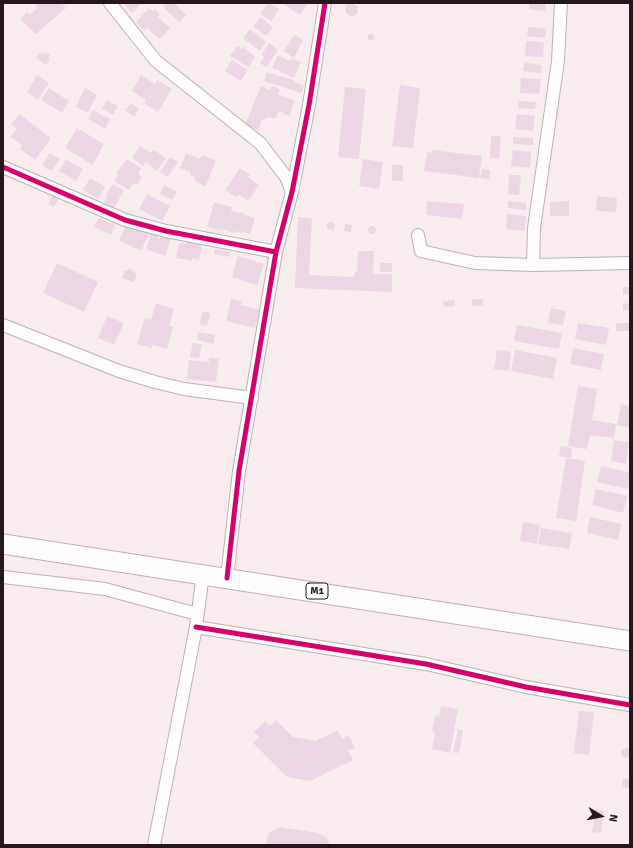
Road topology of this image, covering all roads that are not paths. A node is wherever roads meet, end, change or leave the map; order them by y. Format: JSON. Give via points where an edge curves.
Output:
{"nodes":[{"id":1,"x":110,"y":3,"type":"edge"},
{"id":2,"x":325,"y":3,"type":"edge"},
{"id":3,"x":562,"y":3,"type":"edge"},
{"id":4,"x":3,"y":167,"type":"edge"},
{"id":5,"x":292,"y":192,"type":"junction"},
{"id":6,"x":418,"y":235,"type":"dead end"},
{"id":7,"x":276,"y":252,"type":"junction"},
{"id":8,"x":630,"y":263,"type":"edge"},
{"id":9,"x":533,"y":265,"type":"junction"},
{"id":10,"x":3,"y":324,"type":"edge"},
{"id":11,"x":252,"y":398,"type":"junction"},
{"id":12,"x":3,"y":544,"type":"edge"},
{"id":13,"x":203,"y":574,"type":"junction"},
{"id":14,"x":3,"y":577,"type":"edge"},
{"id":15,"x":227,"y":578,"type":"junction"},
{"id":16,"x":198,"y":614,"type":"junction"},
{"id":17,"x":196,"y":627,"type":"junction"},
{"id":18,"x":630,"y":640,"type":"edge"},
{"id":19,"x":630,"y":705,"type":"edge"},
{"id":20,"x":154,"y":845,"type":"edge"}],
"edges":[{"from":1,"to":5,"type":"street","via":[[156,61],[260,143],[286,177]]},
{"from":2,"to":5,"type":"street"},
{"from":3,"to":9,"type":"street","via":[[558,61],[534,228]]},
{"from":4,"to":7,"type":"street","via":[[125,220],[166,231]]},
{"from":5,"to":7,"type":"street"},
{"from":6,"to":9,"type":"street","via":[[421,251],[475,263]]},
{"from":7,"to":11,"type":"street"},
{"from":8,"to":9,"type":"street"},
{"from":10,"to":11,"type":"street","via":[[119,371],[155,382],[184,389]]},
{"from":11,"to":15,"type":"street","via":[[239,471]]},
{"from":12,"to":13,"type":"highway","number":"M1"},
{"from":13,"to":15,"type":"highway","number":"M1"},
{"from":13,"to":16,"type":"street"},
{"from":14,"to":16,"type":"street","via":[[105,589]]},
{"from":15,"to":18,"type":"highway","number":"M1"},
{"from":16,"to":17,"type":"street"},
{"from":17,"to":19,"type":"street","via":[[426,664],[526,687]]},
{"from":17,"to":20,"type":"street"}]}
